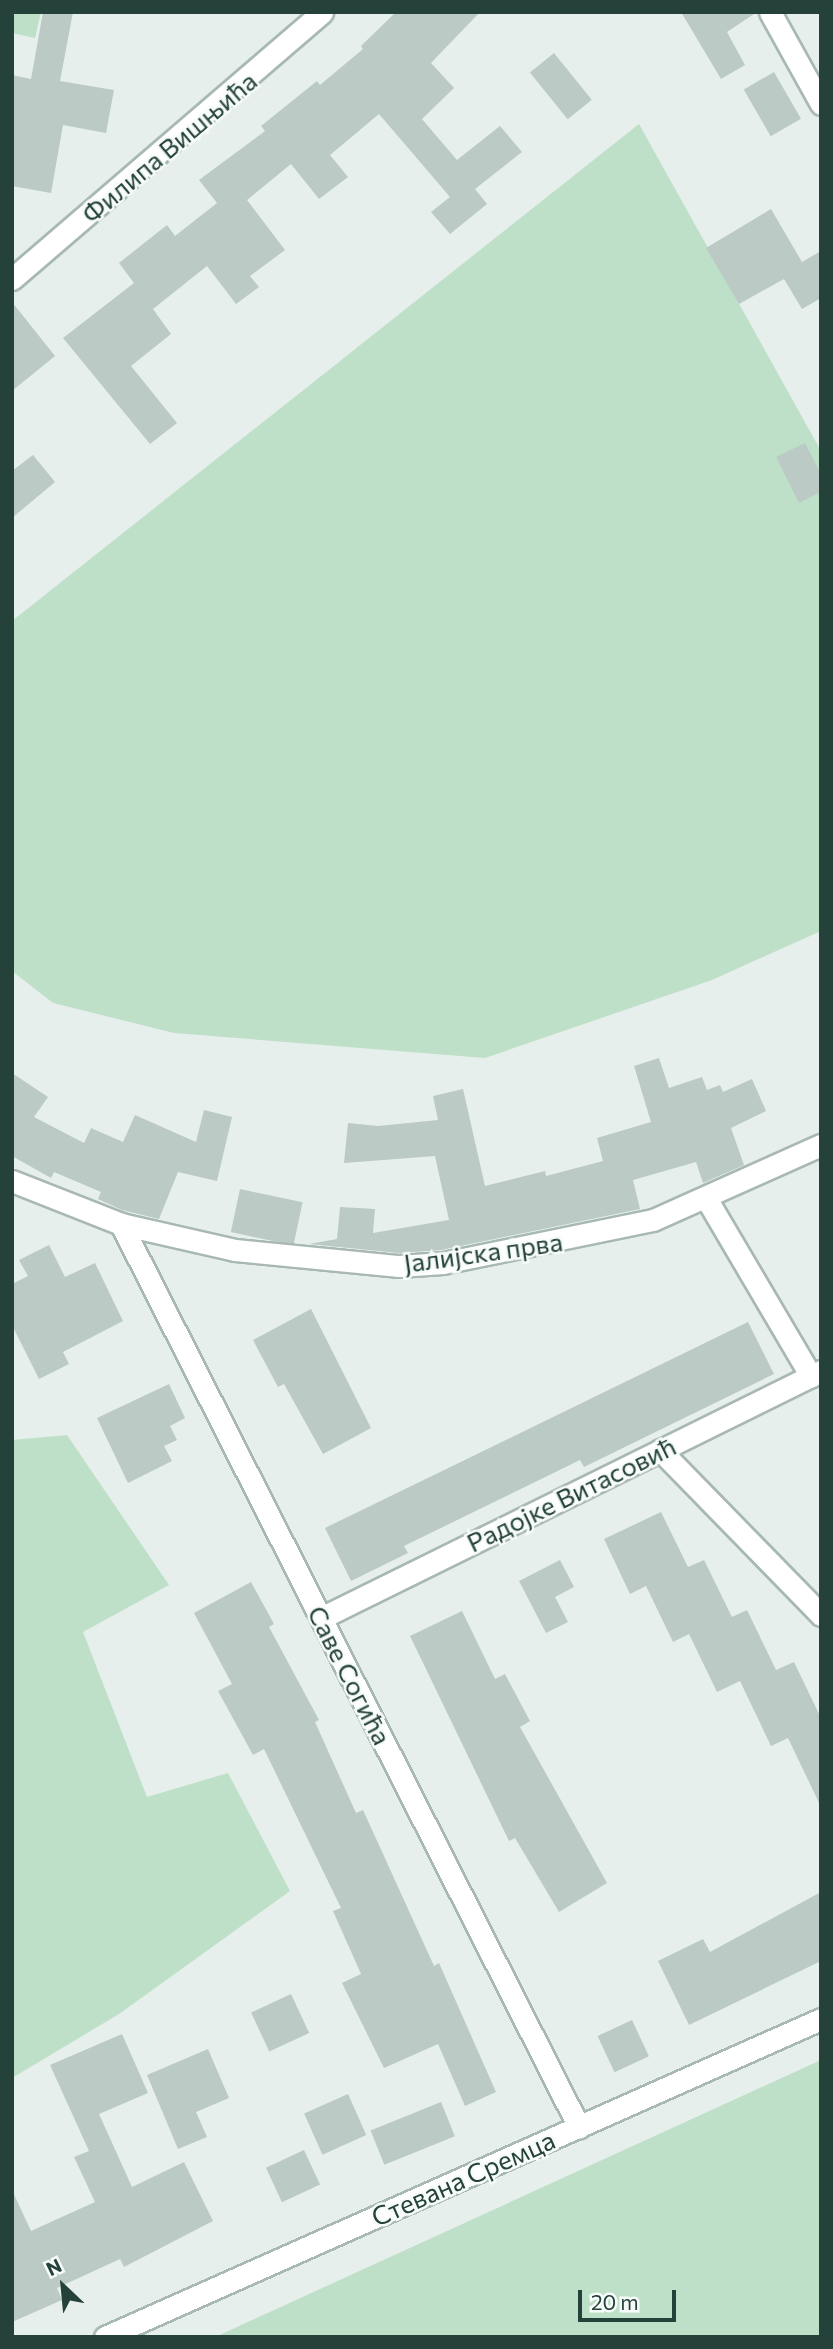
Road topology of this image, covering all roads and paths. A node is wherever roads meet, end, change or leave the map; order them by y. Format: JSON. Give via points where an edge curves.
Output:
{"nodes":[{"id":1,"x":322,"y":12,"type":"edge"},
{"id":2,"x":770,"y":12,"type":"edge"},
{"id":3,"x":821,"y":104,"type":"edge"},
{"id":4,"x":12,"y":279,"type":"edge"},
{"id":5,"x":821,"y":1145,"type":"edge"},
{"id":6,"x":12,"y":1181,"type":"edge"},
{"id":7,"x":706,"y":1198,"type":"junction"},
{"id":8,"x":121,"y":1224,"type":"junction"},
{"id":9,"x":816,"y":1374,"type":"edge"},
{"id":10,"x":660,"y":1450,"type":"junction"},
{"id":11,"x":821,"y":1615,"type":"edge"},
{"id":12,"x":321,"y":1618,"type":"junction"},
{"id":13,"x":821,"y":2019,"type":"edge"},
{"id":14,"x":579,"y":2127,"type":"junction"},
{"id":15,"x":105,"y":2337,"type":"edge"}],
"edges":[{"from":1,"to":4,"type":"street","name":"Филипа Вишњића"},
{"from":2,"to":3,"type":"street"},
{"from":5,"to":7,"type":"street","name":"Јалијска прва"},
{"from":6,"to":8,"type":"street","name":"Јалијска прва"},
{"from":7,"to":8,"type":"street","name":"Јалијска прва","via":[[653,1220],[601,1234],[443,1264],[399,1266],[235,1250]]},
{"from":7,"to":9,"type":"street"},
{"from":8,"to":12,"type":"street","name":"Саве Согића"},
{"from":9,"to":10,"type":"street","name":"Радојке Витасовић"},
{"from":10,"to":11,"type":"street"},
{"from":10,"to":12,"type":"street","name":"Радојке Витасовић"},
{"from":12,"to":14,"type":"street","name":"Саве Согића"},
{"from":13,"to":14,"type":"street","name":"Стевана Сремца"},
{"from":14,"to":15,"type":"street","name":"Стевана Сремца"}]}
